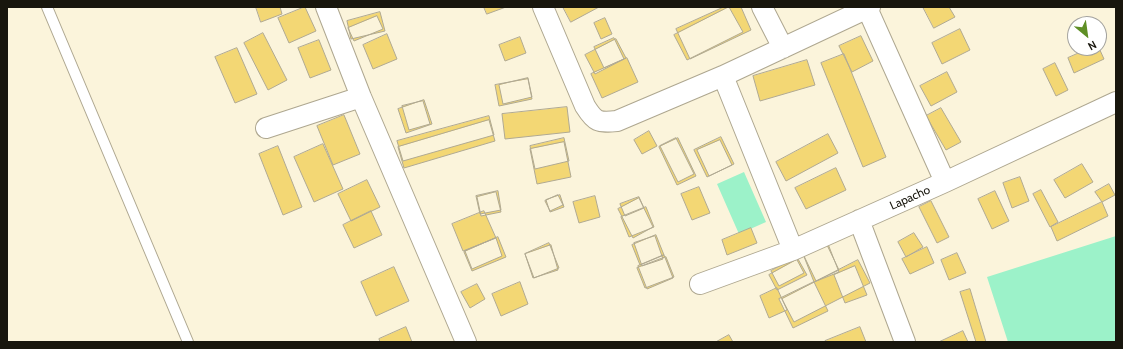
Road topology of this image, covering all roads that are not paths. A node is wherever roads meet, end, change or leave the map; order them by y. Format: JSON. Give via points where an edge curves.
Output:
{"nodes":[{"id":1,"x":47,"y":7,"type":"edge"},
{"id":2,"x":326,"y":7,"type":"edge"},
{"id":3,"x":543,"y":7,"type":"edge"},
{"id":4,"x":762,"y":7,"type":"edge"},
{"id":5,"x":868,"y":8,"type":"edge"},
{"id":6,"x":783,"y":48,"type":"junction"},
{"id":7,"x":723,"y":76,"type":"junction"},
{"id":8,"x":360,"y":97,"type":"junction"},
{"id":9,"x":1116,"y":102,"type":"edge"},
{"id":10,"x":266,"y":128,"type":"dead end"},
{"id":11,"x":945,"y":182,"type":"junction"},
{"id":12,"x":859,"y":220,"type":"junction"},
{"id":13,"x":793,"y":250,"type":"junction"},
{"id":14,"x":700,"y":284,"type":"dead end"},
{"id":15,"x":188,"y":342,"type":"edge"},
{"id":16,"x":466,"y":342,"type":"edge"},
{"id":17,"x":905,"y":342,"type":"edge"}],
"edges":[{"from":1,"to":15,"type":"lane"},
{"from":2,"to":8,"type":"street"},
{"from":3,"to":7,"type":"street","via":[[585,106],[592,117],[603,122],[617,121]]},
{"from":4,"to":6,"type":"street"},
{"from":5,"to":6,"type":"street"},
{"from":5,"to":11,"type":"street"},
{"from":6,"to":7,"type":"street"},
{"from":7,"to":13,"type":"street"},
{"from":8,"to":10,"type":"street"},
{"from":8,"to":16,"type":"street"},
{"from":9,"to":11,"type":"street","name":"Lapacho"},
{"from":11,"to":12,"type":"street","name":"Lapacho"},
{"from":12,"to":13,"type":"street","name":"Lapacho"},
{"from":12,"to":17,"type":"street"},
{"from":13,"to":14,"type":"street","name":"Lapacho"}]}
